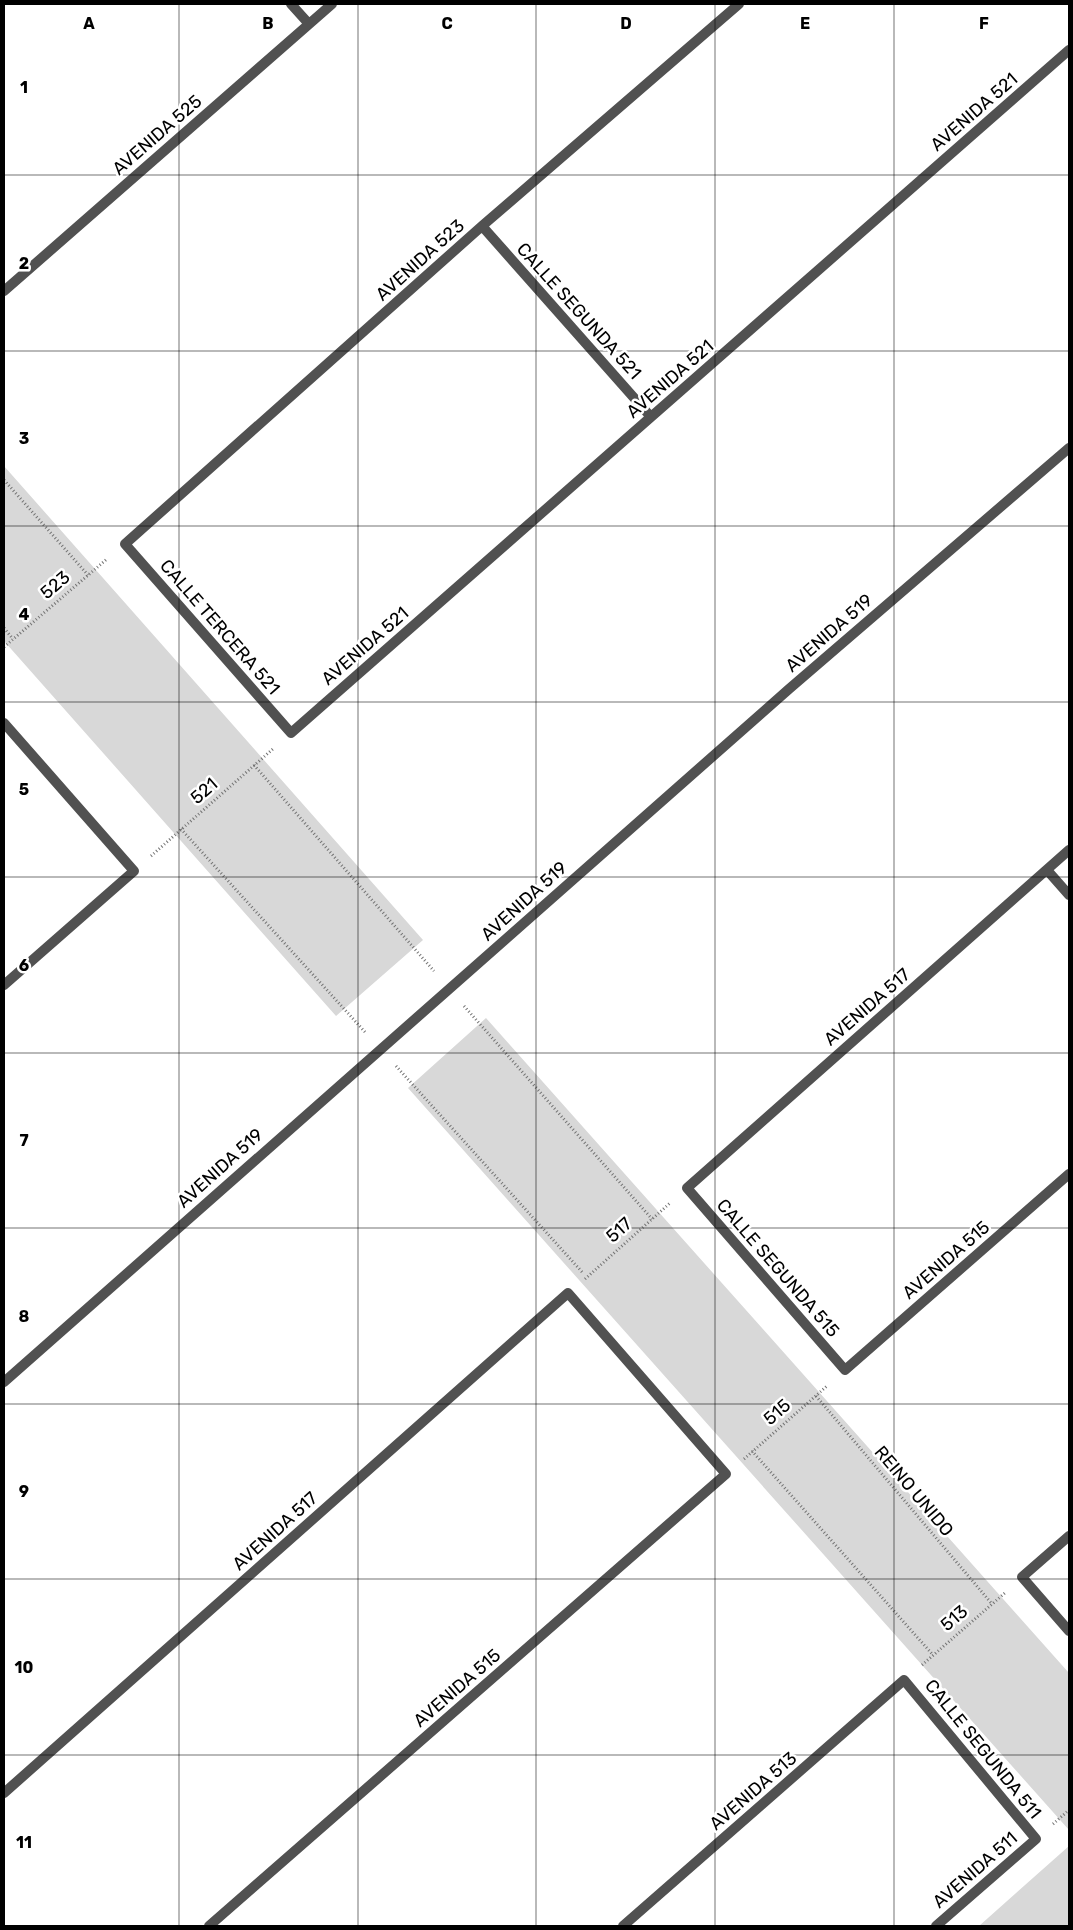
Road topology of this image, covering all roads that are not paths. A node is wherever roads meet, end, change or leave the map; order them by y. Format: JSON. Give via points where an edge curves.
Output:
{"nodes":[{"id":1,"x":291,"y":4,"type":"edge"},
{"id":2,"x":332,"y":4,"type":"edge"},
{"id":3,"x":739,"y":4,"type":"edge"},
{"id":4,"x":309,"y":24,"type":"junction"},
{"id":5,"x":1069,"y":50,"type":"edge"},
{"id":6,"x":482,"y":226,"type":"junction"},
{"id":7,"x":4,"y":291,"type":"edge"},
{"id":8,"x":651,"y":417,"type":"junction"},
{"id":9,"x":1069,"y":448,"type":"edge"},
{"id":10,"x":125,"y":544,"type":"joint"},
{"id":11,"x":4,"y":723,"type":"edge"},
{"id":12,"x":291,"y":733,"type":"joint"},
{"id":13,"x":1069,"y":850,"type":"edge"},
{"id":14,"x":1047,"y":870,"type":"junction"},
{"id":15,"x":1069,"y":895,"type":"edge"},
{"id":16,"x":4,"y":985,"type":"edge"},
{"id":17,"x":1069,"y":1174,"type":"edge"},
{"id":18,"x":687,"y":1188,"type":"joint"},
{"id":19,"x":845,"y":1370,"type":"joint"},
{"id":20,"x":4,"y":1382,"type":"edge"},
{"id":21,"x":726,"y":1474,"type":"joint"},
{"id":22,"x":1069,"y":1536,"type":"edge"},
{"id":23,"x":1069,"y":1631,"type":"edge"},
{"id":24,"x":904,"y":1680,"type":"joint"},
{"id":25,"x":4,"y":1793,"type":"edge"},
{"id":26,"x":1036,"y":1839,"type":"joint"},
{"id":27,"x":209,"y":1926,"type":"edge"},
{"id":28,"x":623,"y":1926,"type":"edge"},
{"id":29,"x":936,"y":1926,"type":"edge"}],
"edges":[{"from":1,"to":4,"type":"street"},
{"from":2,"to":4,"type":"street","name":"AVENIDA 525"},
{"from":3,"to":6,"type":"street","name":"AVENIDA 523"},
{"from":4,"to":7,"type":"street","name":"AVENIDA 525"},
{"from":5,"to":8,"type":"street","name":"AVENIDA 521"},
{"from":6,"to":8,"type":"street","name":"CALLE SEGUNDA 521"},
{"from":6,"to":10,"type":"street","name":"AVENIDA 523"},
{"from":8,"to":12,"type":"street","name":"AVENIDA 521"},
{"from":9,"to":20,"type":"street","name":"AVENIDA 519","via":[[789,689]]},
{"from":10,"to":12,"type":"street","name":"CALLE TERCERA 521"},
{"from":11,"to":16,"type":"street","via":[[134,870]]},
{"from":13,"to":14,"type":"street","name":"AVENIDA 517"},
{"from":14,"to":15,"type":"street"},
{"from":14,"to":18,"type":"street","name":"AVENIDA 517"},
{"from":17,"to":19,"type":"street","name":"AVENIDA 515"},
{"from":18,"to":19,"type":"street","name":"CALLE SEGUNDA 515"},
{"from":21,"to":25,"type":"street","name":"AVENIDA 517","via":[[568,1294]]},
{"from":21,"to":27,"type":"street","name":"AVENIDA 515"},
{"from":22,"to":23,"type":"street","via":[[1022,1577]]},
{"from":24,"to":26,"type":"street","name":"CALLE SEGUNDA 511"},
{"from":24,"to":28,"type":"street","name":"AVENIDA 513"},
{"from":26,"to":29,"type":"street","name":"AVENIDA 511"}]}
